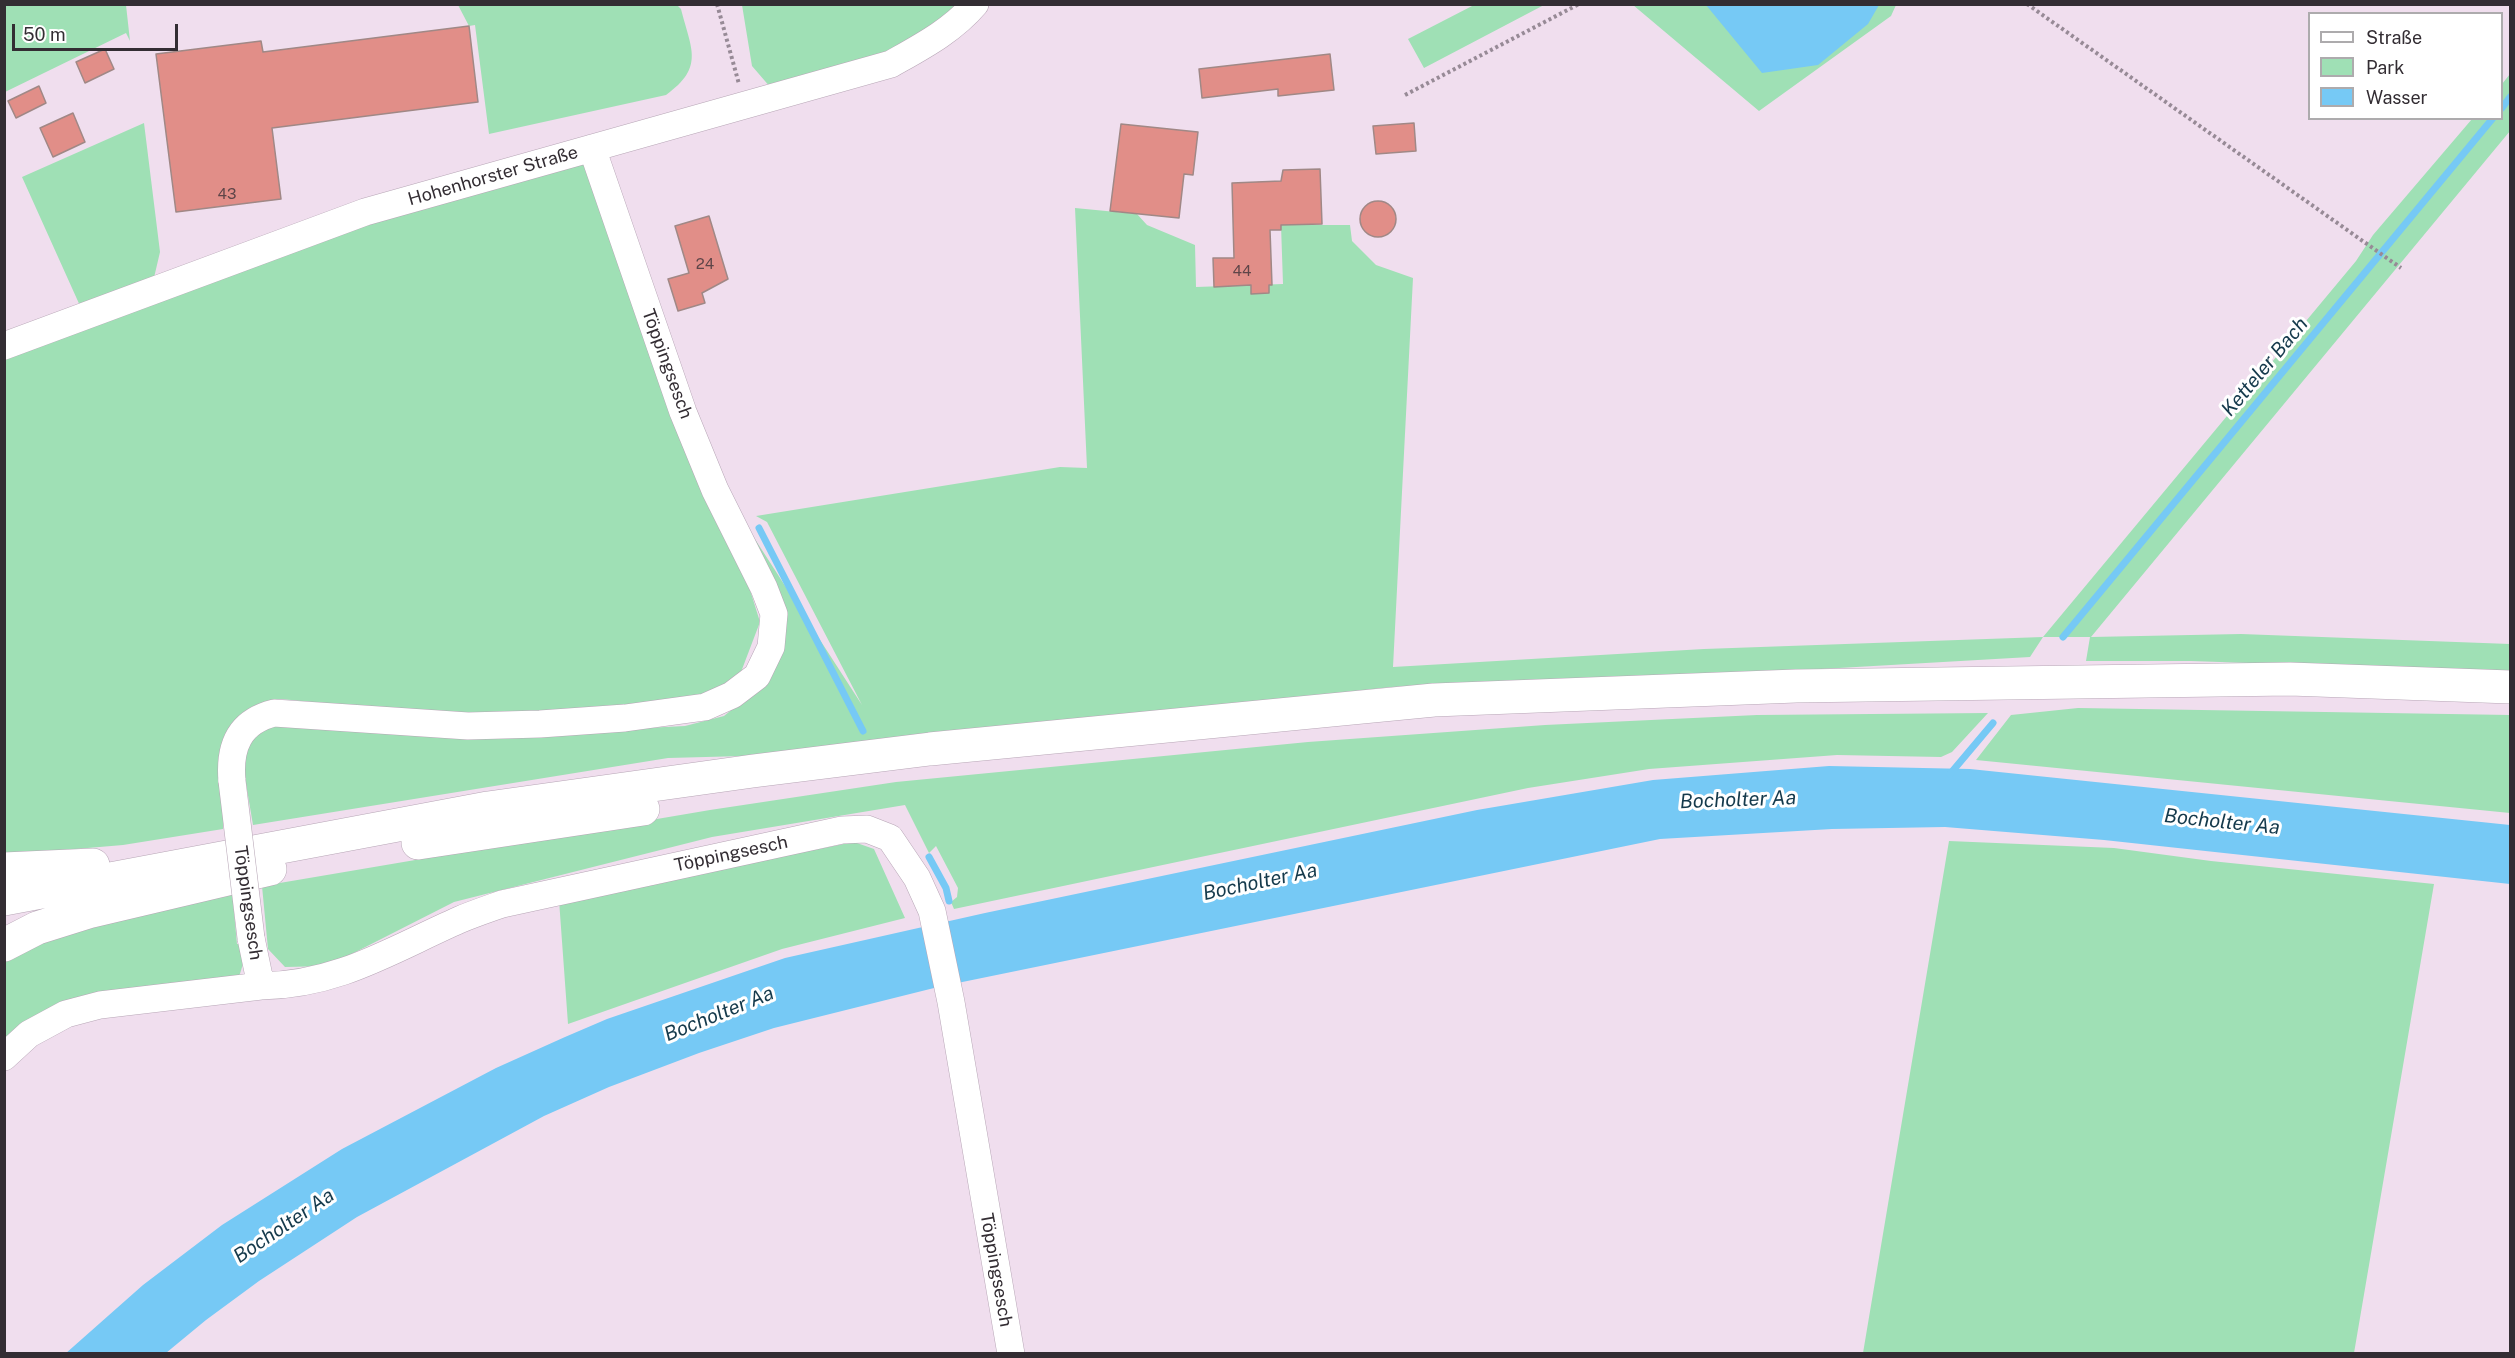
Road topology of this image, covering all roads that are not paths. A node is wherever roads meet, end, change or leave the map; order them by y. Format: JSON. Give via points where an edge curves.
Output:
{"nodes":[{"id":1,"x":975,"y":4,"type":"edge"},
{"id":2,"x":592,"y":148,"type":"junction"},
{"id":3,"x":4,"y":346,"type":"edge"},
{"id":4,"x":2511,"y":687,"type":"edge"},
{"id":5,"x":2511,"y":705,"type":"edge"},
{"id":6,"x":215,"y":860,"type":"junction"},
{"id":7,"x":290,"y":862,"type":"junction"},
{"id":8,"x":4,"y":869,"type":"edge"},
{"id":9,"x":4,"y":899,"type":"edge"},
{"id":10,"x":4,"y":914,"type":"edge"},
{"id":11,"x":4,"y":945,"type":"edge"},
{"id":12,"x":261,"y":986,"type":"junction"},
{"id":13,"x":4,"y":1057,"type":"edge"},
{"id":14,"x":1011,"y":1353,"type":"edge"}],
"edges":[{"from":1,"to":2,"type":"street","name":"Hohenhorster Straße","via":[[963,18],[891,64]]},
{"from":2,"to":3,"type":"street","name":"Hohenhorster Straße","via":[[365,212]]},
{"from":2,"to":12,"type":"street","name":"Töppingsesch","bridge":true,"via":[[683,412],[774,614],[771,648],[757,676],[732,695],[705,707],[604,720],[468,726],[274,713],[249,724],[237,738],[232,754],[232,781],[251,938]]},
{"from":4,"to":6,"type":"highway","via":[[2290,679],[1796,686],[1434,700],[930,749],[753,771],[488,808]]},
{"from":5,"to":7,"type":"highway","via":[[2289,696],[1807,702],[1436,718],[934,766]]},
{"from":6,"to":8,"type":"highway"},
{"from":6,"to":9,"type":"highway"},
{"from":7,"to":10,"type":"highway"},
{"from":7,"to":11,"type":"highway","via":[[227,881],[88,912],[37,928]]},
{"from":12,"to":13,"type":"street","via":[[100,1005],[74,1012],[29,1034]]},
{"from":12,"to":14,"type":"street","name":"Töppingsesch","via":[[289,986],[361,967],[502,904],[842,830],[867,829],[890,838],[917,878],[932,911]]}]}
